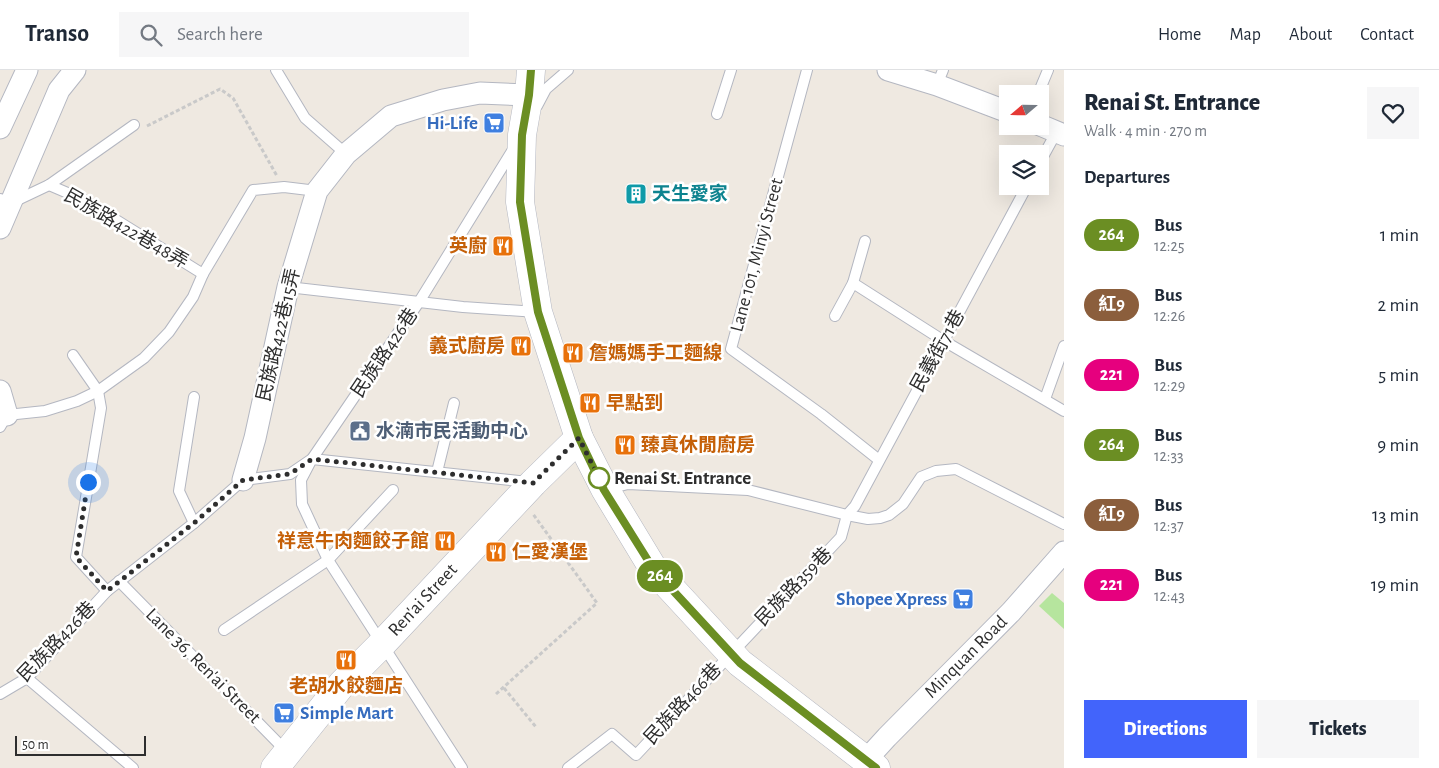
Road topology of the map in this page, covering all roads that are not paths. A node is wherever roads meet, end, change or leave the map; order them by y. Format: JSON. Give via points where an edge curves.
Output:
{"nodes":[{"id":1,"x":27,"y":70,"type":"edge"},
{"id":2,"x":75,"y":70,"type":"edge"},
{"id":3,"x":276,"y":70,"type":"edge"},
{"id":4,"x":568,"y":70,"type":"edge"},
{"id":5,"x":731,"y":70,"type":"edge"},
{"id":6,"x":807,"y":70,"type":"edge"},
{"id":7,"x":888,"y":70,"type":"edge"},
{"id":8,"x":1048,"y":70,"type":"edge"},
{"id":9,"x":940,"y":78,"type":"edge"},
{"id":10,"x":530,"y":82,"type":"edge"},
{"id":11,"x":1042,"y":85,"type":"edge"},
{"id":12,"x":999,"y":108,"type":"edge"},
{"id":13,"x":717,"y":114,"type":"dead end"},
{"id":14,"x":134,"y":125,"type":"road end"},
{"id":15,"x":0,"y":128,"type":"edge"},
{"id":16,"x":1054,"y":130,"type":"edge"},
{"id":17,"x":522,"y":135,"type":"junction"},
{"id":18,"x":1047,"y":145,"type":"edge"},
{"id":19,"x":346,"y":154,"type":"junction"},
{"id":20,"x":49,"y":185,"type":"junction"},
{"id":21,"x":317,"y":191,"type":"junction"},
{"id":22,"x":1022,"y":195,"type":"edge"},
{"id":23,"x":5,"y":201,"type":"edge"},
{"id":24,"x":0,"y":228,"type":"edge"},
{"id":25,"x":865,"y":241,"type":"dead end"},
{"id":26,"x":203,"y":274,"type":"junction"},
{"id":27,"x":853,"y":283,"type":"junction"},
{"id":28,"x":288,"y":287,"type":"junction"},
{"id":29,"x":419,"y":302,"type":"junction"},
{"id":30,"x":538,"y":312,"type":"junction"},
{"id":31,"x":835,"y":316,"type":"dead end"},
{"id":32,"x":944,"y":341,"type":"junction"},
{"id":33,"x":1064,"y":346,"type":"edge"},
{"id":34,"x":72,"y":355,"type":"dead end"},
{"id":35,"x":0,"y":391,"type":"edge"},
{"id":36,"x":98,"y":391,"type":"junction"},
{"id":37,"x":194,"y":397,"type":"dead end"},
{"id":38,"x":1045,"y":399,"type":"junction"},
{"id":39,"x":454,"y":404,"type":"dead end"},
{"id":40,"x":1064,"y":412,"type":"edge"},
{"id":41,"x":4,"y":421,"type":"edge"},
{"id":42,"x":579,"y":438,"type":"junction"},
{"id":43,"x":312,"y":459,"type":"junction"},
{"id":44,"x":879,"y":460,"type":"junction"},
{"id":45,"x":437,"y":472,"type":"junction"},
{"id":46,"x":243,"y":480,"type":"junction"},
{"id":47,"x":393,"y":490,"type":"dead end"},
{"id":48,"x":527,"y":490,"type":"junction"},
{"id":49,"x":604,"y":490,"type":"junction"},
{"id":50,"x":847,"y":515,"type":"junction"},
{"id":51,"x":194,"y":523,"type":"junction"},
{"id":52,"x":1064,"y":524,"type":"edge"},
{"id":53,"x":1064,"y":552,"type":"edge"},
{"id":54,"x":328,"y":560,"type":"junction"},
{"id":55,"x":119,"y":581,"type":"junction"},
{"id":56,"x":107,"y":591,"type":"junction"},
{"id":57,"x":224,"y":630,"type":"dead end"},
{"id":58,"x":382,"y":644,"type":"junction"},
{"id":59,"x":730,"y":653,"type":"junction"},
{"id":60,"x":27,"y":678,"type":"junction"},
{"id":61,"x":0,"y":694,"type":"edge"},
{"id":62,"x":281,"y":760,"type":"edge"},
{"id":63,"x":871,"y":764,"type":"edge"},
{"id":64,"x":133,"y":768,"type":"edge"},
{"id":65,"x":462,"y":768,"type":"edge"},
{"id":66,"x":568,"y":768,"type":"edge"}],
"edges":[{"from":1,"to":15,"type":"street"},
{"from":2,"to":23,"type":"street","via":[[59,90]]},
{"from":3,"to":19,"type":"lane","via":[[304,118]]},
{"from":4,"to":17,"type":"lane","name":"民族路426巷","via":[[546,88]]},
{"from":5,"to":13,"type":"lane"},
{"from":6,"to":44,"type":"lane","name":"Lane 101, Minyi Street","via":[[731,349]]},
{"from":7,"to":9,"type":"street"},
{"from":8,"to":11,"type":"lane"},
{"from":9,"to":12,"type":"street"},
{"from":10,"to":17,"type":"street"},
{"from":10,"to":19,"type":"street","via":[[443,100],[391,116]]},
{"from":14,"to":20,"type":"lane"},
{"from":16,"to":18,"type":"lane"},
{"from":17,"to":29,"type":"lane","name":"民族路426巷"},
{"from":17,"to":30,"type":"street","via":[[520,202]]},
{"from":19,"to":21,"type":"street"},
{"from":20,"to":23,"type":"lane"},
{"from":20,"to":26,"type":"lane","name":"民族路422巷48弄","via":[[84,200]]},
{"from":21,"to":26,"type":"lane","via":[[252,190]]},
{"from":21,"to":28,"type":"street","name":"民族路422巷15弄"},
{"from":22,"to":32,"type":"lane","name":"民義街71巷"},
{"from":23,"to":24,"type":"street"},
{"from":25,"to":27,"type":"lane"},
{"from":26,"to":36,"type":"lane","via":[[193,297],[169,332],[144,358]]},
{"from":27,"to":31,"type":"lane"},
{"from":27,"to":32,"type":"lane"},
{"from":28,"to":29,"type":"lane"},
{"from":28,"to":46,"type":"street","name":"民族路422巷15弄"},
{"from":29,"to":30,"type":"lane"},
{"from":29,"to":43,"type":"lane","name":"民族路426巷"},
{"from":30,"to":42,"type":"street"},
{"from":32,"to":38,"type":"lane"},
{"from":32,"to":44,"type":"lane","name":"民義街71巷"},
{"from":33,"to":38,"type":"lane"},
{"from":34,"to":36,"type":"lane"},
{"from":35,"to":41,"type":"street"},
{"from":36,"to":41,"type":"lane","via":[[77,401]]},
{"from":36,"to":56,"type":"lane","via":[[101,408],[76,557]]},
{"from":37,"to":51,"type":"lane","via":[[179,491]]},
{"from":38,"to":40,"type":"lane"},
{"from":39,"to":45,"type":"lane"},
{"from":42,"to":48,"type":"street","name":"Ren'ai Street"},
{"from":42,"to":49,"type":"street"},
{"from":43,"to":45,"type":"lane"},
{"from":43,"to":46,"type":"lane","name":"民族路426巷","via":[[290,474]]},
{"from":43,"to":54,"type":"lane","via":[[301,480],[302,504]]},
{"from":44,"to":50,"type":"lane","name":"民義街71巷"},
{"from":45,"to":48,"type":"lane"},
{"from":46,"to":51,"type":"lane","name":"民族路426巷"},
{"from":47,"to":54,"type":"lane"},
{"from":48,"to":58,"type":"street","name":"Ren'ai Street"},
{"from":49,"to":50,"type":"lane","via":[[628,484],[748,490]]},
{"from":49,"to":59,"type":"street","via":[[654,570]]},
{"from":50,"to":52,"type":"lane","via":[[868,519],[889,515],[902,504],[921,477],[936,471],[956,469]]},
{"from":50,"to":59,"type":"lane","name":"民族路359巷","via":[[842,537]]},
{"from":51,"to":55,"type":"lane","name":"民族路426巷"},
{"from":53,"to":63,"type":"street","name":"Minquan Road","via":[[1011,612],[887,737]]},
{"from":54,"to":57,"type":"lane"},
{"from":54,"to":58,"type":"lane"},
{"from":55,"to":56,"type":"lane","name":"民族路426巷"},
{"from":55,"to":62,"type":"lane","name":"Lane 36, Ren'ai Street"},
{"from":56,"to":60,"type":"lane","name":"民族路426巷"},
{"from":58,"to":62,"type":"street","name":"Ren'ai Street","via":[[342,684]]},
{"from":58,"to":65,"type":"lane"},
{"from":59,"to":63,"type":"street"},
{"from":59,"to":66,"type":"lane","name":"民族路466巷","via":[[636,755],[612,734]]},
{"from":60,"to":61,"type":"lane","name":"民族路426巷"},
{"from":60,"to":64,"type":"lane"}]}
